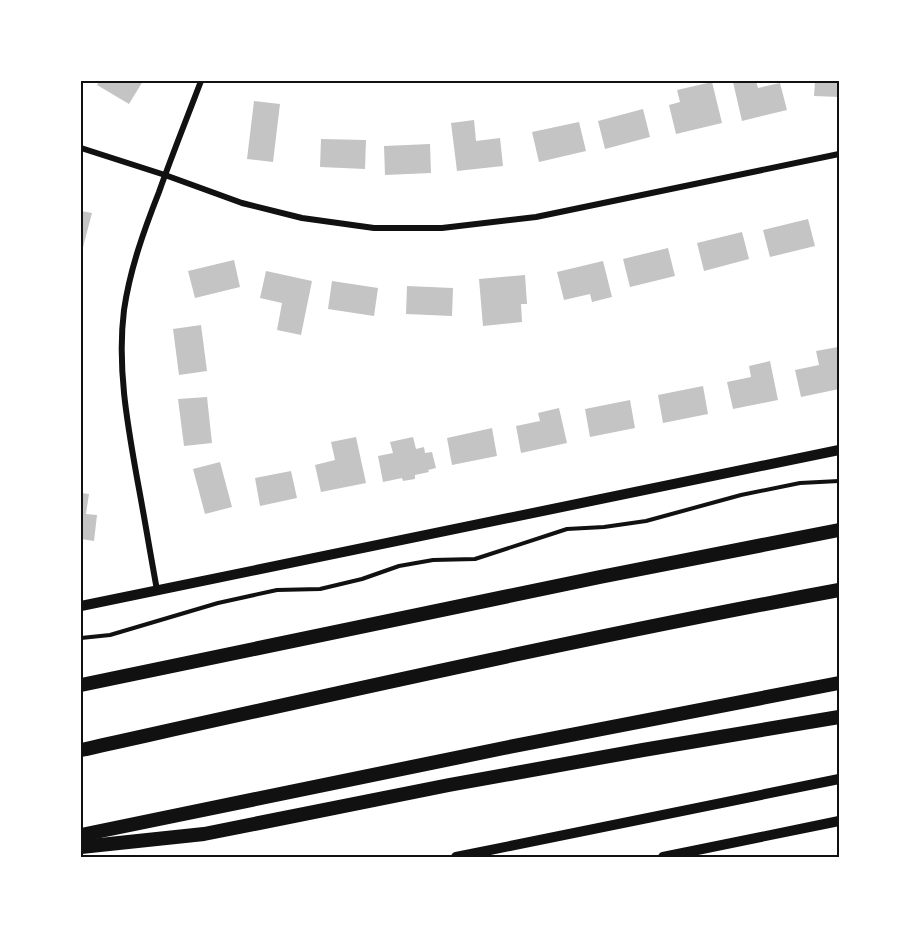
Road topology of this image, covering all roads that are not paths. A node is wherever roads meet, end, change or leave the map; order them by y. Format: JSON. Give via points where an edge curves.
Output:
{"nodes":[{"id":1,"x":201,"y":81,"type":"edge"},
{"id":2,"x":81,"y":148,"type":"edge"},
{"id":3,"x":839,"y":154,"type":"edge"},
{"id":4,"x":165,"y":175,"type":"junction"},
{"id":5,"x":839,"y":450,"type":"edge"},
{"id":6,"x":839,"y":530,"type":"edge"},
{"id":7,"x":157,"y":590,"type":"junction"},
{"id":8,"x":839,"y":590,"type":"edge"},
{"id":9,"x":81,"y":606,"type":"edge"},
{"id":10,"x":839,"y":683,"type":"edge"},
{"id":11,"x":81,"y":685,"type":"edge"},
{"id":12,"x":839,"y":717,"type":"edge"},
{"id":13,"x":81,"y":750,"type":"edge"},
{"id":14,"x":839,"y":779,"type":"edge"},
{"id":15,"x":839,"y":821,"type":"edge"},
{"id":16,"x":81,"y":835,"type":"edge"},
{"id":17,"x":81,"y":847,"type":"edge"},
{"id":18,"x":456,"y":857,"type":"edge"},
{"id":19,"x":663,"y":857,"type":"edge"}],
"edges":[{"from":1,"to":4,"type":"street"},
{"from":2,"to":4,"type":"street"},
{"from":3,"to":4,"type":"street","via":[[536,217],[442,228],[374,228],[302,218],[242,203]]},
{"from":4,"to":7,"type":"street","via":[[133,265],[124,309],[122,354],[123,394]]},
{"from":5,"to":7,"type":"main road"},
{"from":6,"to":11,"type":"highway"},
{"from":7,"to":9,"type":"main road"},
{"from":8,"to":13,"type":"highway","via":[[340,692]]},
{"from":10,"to":16,"type":"highway"},
{"from":12,"to":17,"type":"highway","via":[[483,779],[204,834]]},
{"from":14,"to":18,"type":"main road"},
{"from":15,"to":19,"type":"main road"}]}
